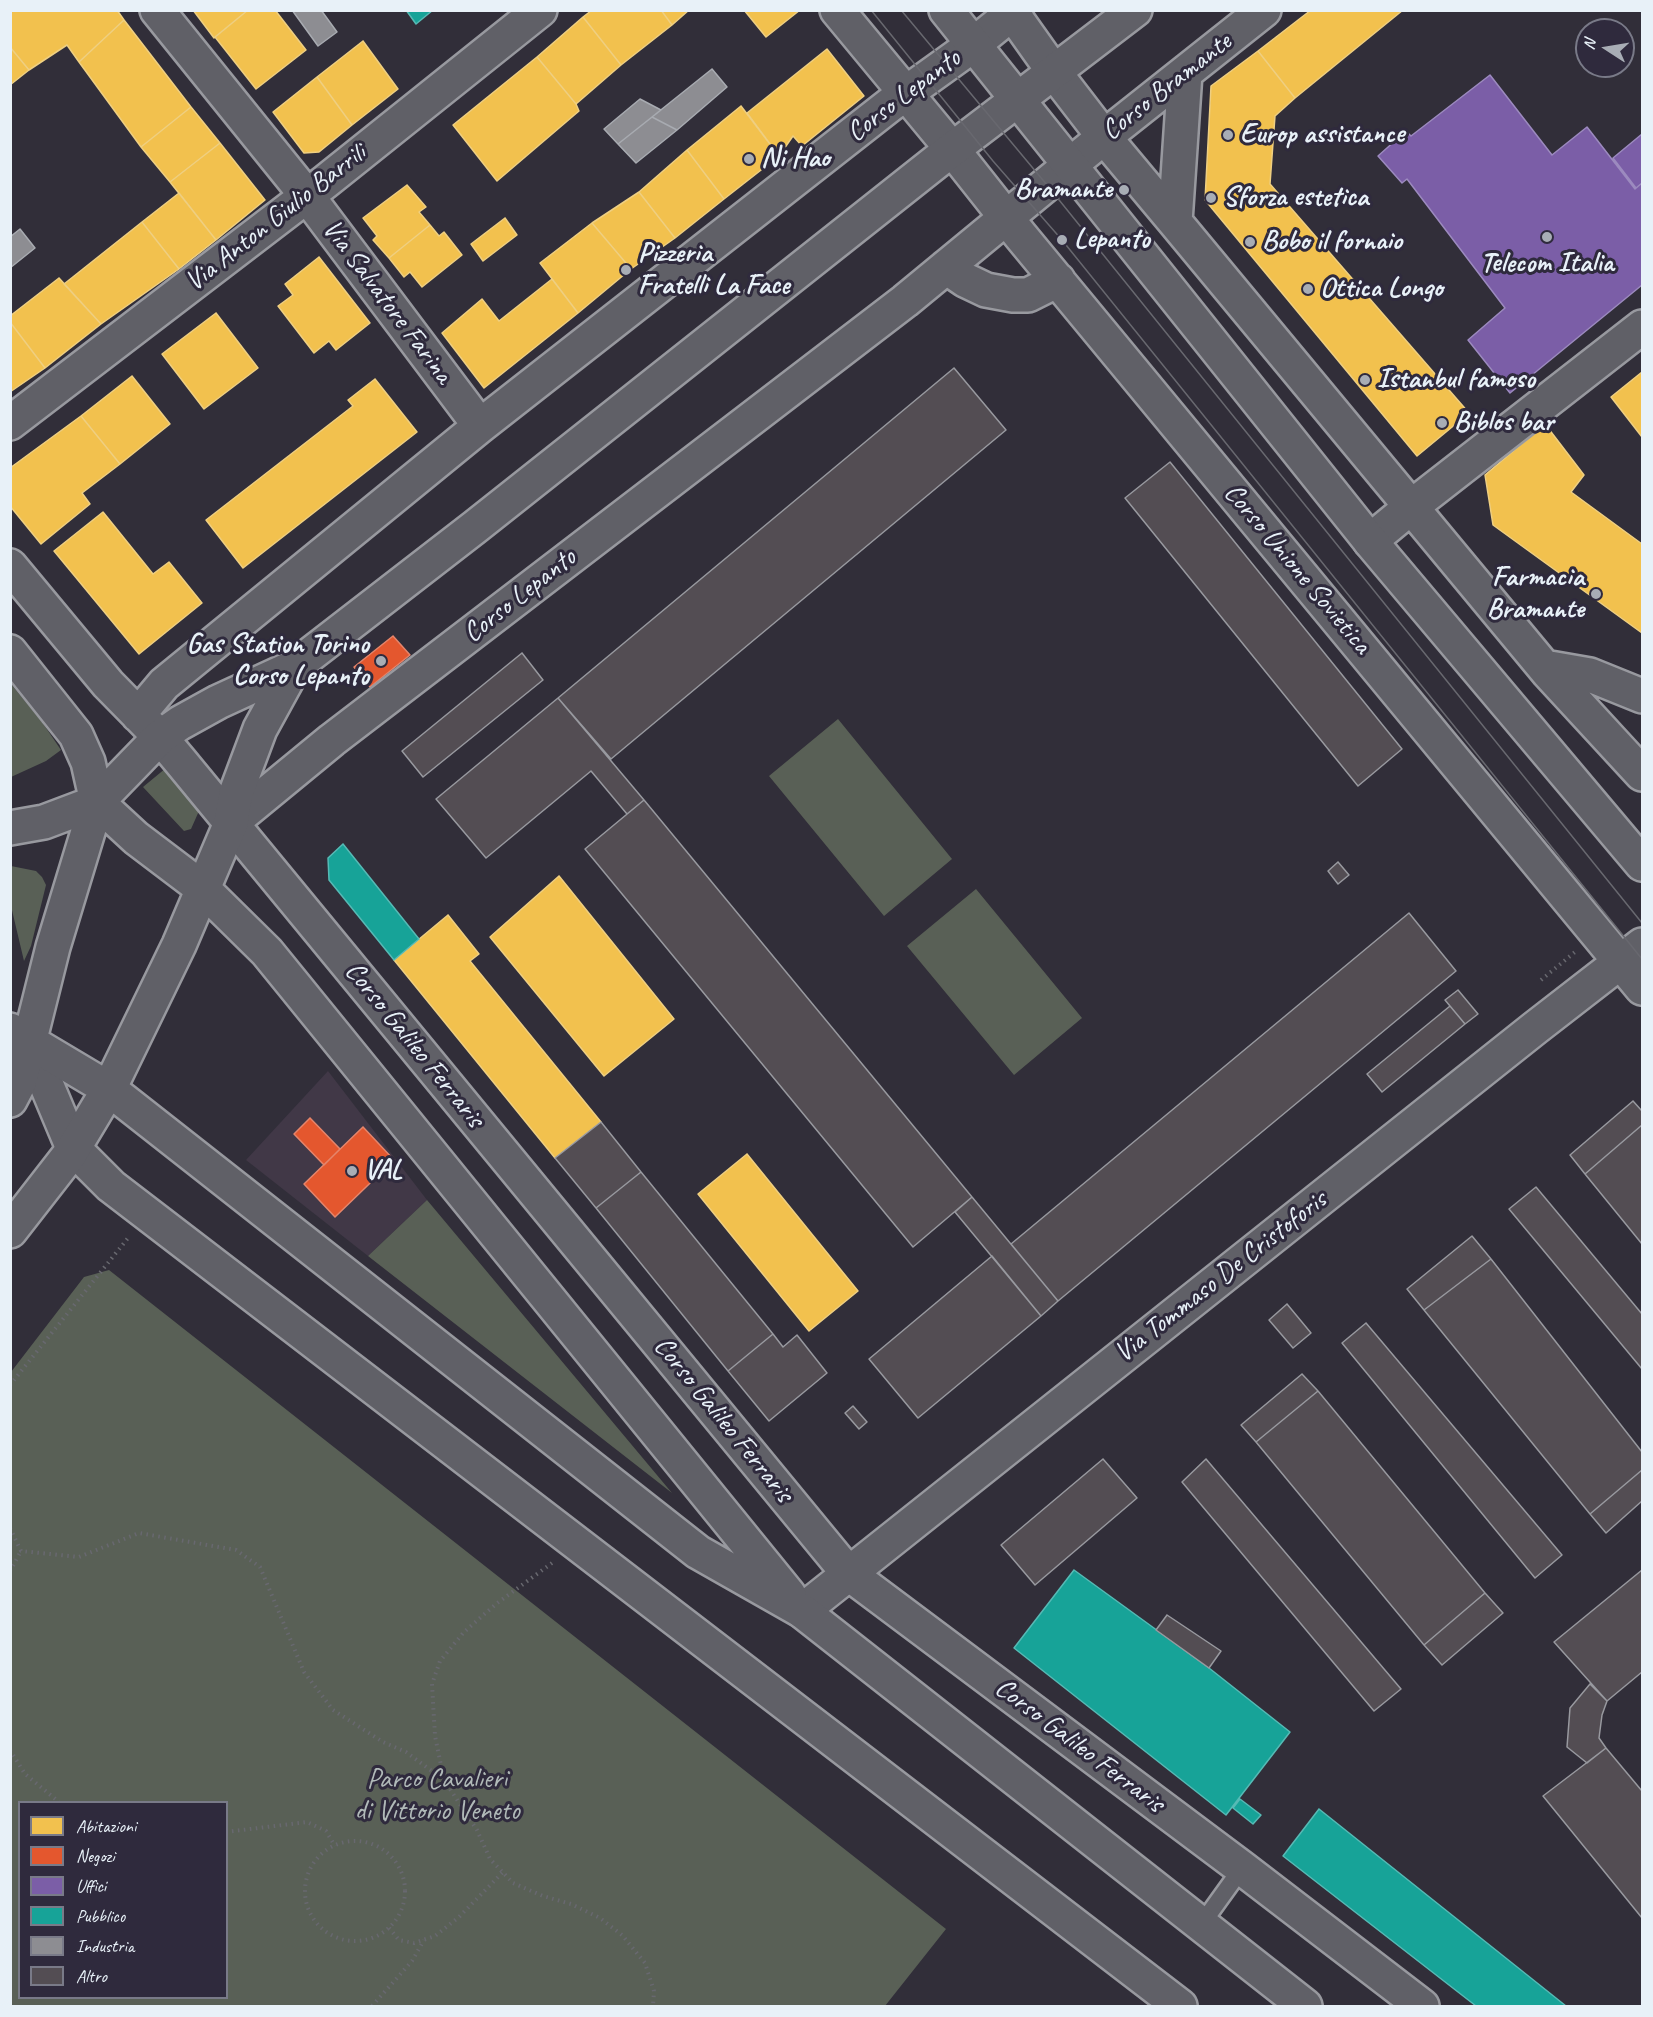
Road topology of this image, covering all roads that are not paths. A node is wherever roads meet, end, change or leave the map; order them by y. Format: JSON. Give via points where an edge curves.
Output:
{"nodes":[{"id":1,"x":156,"y":10,"type":"edge"},
{"id":2,"x":540,"y":10,"type":"edge"},
{"id":3,"x":837,"y":10,"type":"edge"},
{"id":4,"x":946,"y":10,"type":"edge"},
{"id":5,"x":1135,"y":10,"type":"edge"},
{"id":6,"x":1264,"y":10,"type":"edge"},
{"id":7,"x":1013,"y":11,"type":"edge"},
{"id":8,"x":972,"y":45,"type":"junction"},
{"id":9,"x":1054,"y":72,"type":"junction"},
{"id":10,"x":1185,"y":73,"type":"junction"},
{"id":11,"x":905,"y":93,"type":"junction"},
{"id":12,"x":1017,"y":100,"type":"junction"},
{"id":13,"x":1104,"y":137,"type":"junction"},
{"id":14,"x":952,"y":149,"type":"junction"},
{"id":15,"x":1070,"y":165,"type":"junction"},
{"id":16,"x":307,"y":196,"type":"junction"},
{"id":17,"x":1006,"y":218,"type":"junction"},
{"id":18,"x":1175,"y":222,"type":"junction"},
{"id":19,"x":946,"y":267,"type":"junction"},
{"id":20,"x":1058,"y":280,"type":"junction"},
{"id":21,"x":1642,"y":327,"type":"edge"},
{"id":22,"x":10,"y":423,"type":"edge"},
{"id":23,"x":480,"y":426,"type":"junction"},
{"id":24,"x":1412,"y":507,"type":"junction"},
{"id":25,"x":1370,"y":542,"type":"junction"},
{"id":26,"x":10,"y":566,"type":"edge"},
{"id":27,"x":10,"y":652,"type":"edge"},
{"id":28,"x":294,"y":667,"type":"junction"},
{"id":29,"x":1544,"y":667,"type":"junction"},
{"id":30,"x":1642,"y":696,"type":"edge"},
{"id":31,"x":149,"y":726,"type":"junction"},
{"id":32,"x":1642,"y":774,"type":"edge"},
{"id":33,"x":97,"y":802,"type":"junction"},
{"id":34,"x":231,"y":823,"type":"junction"},
{"id":35,"x":10,"y":828,"type":"edge"},
{"id":36,"x":1642,"y":864,"type":"edge"},
{"id":37,"x":202,"y":888,"type":"junction"},
{"id":38,"x":1631,"y":953,"type":"edge"},
{"id":39,"x":1642,"y":988,"type":"edge"},
{"id":40,"x":10,"y":1015,"type":"edge"},
{"id":41,"x":17,"y":1037,"type":"edge"},
{"id":42,"x":109,"y":1089,"type":"junction"},
{"id":43,"x":10,"y":1100,"type":"edge"},
{"id":44,"x":73,"y":1148,"type":"junction"},
{"id":45,"x":10,"y":1231,"type":"edge"},
{"id":46,"x":848,"y":1573,"type":"junction"},
{"id":47,"x":802,"y":1611,"type":"junction"},
{"id":48,"x":1242,"y":1868,"type":"junction"},
{"id":49,"x":1201,"y":1925,"type":"junction"},
{"id":50,"x":1180,"y":2007,"type":"edge"},
{"id":51,"x":1305,"y":2007,"type":"edge"},
{"id":52,"x":1422,"y":2007,"type":"edge"}],
"edges":[{"from":1,"to":16,"type":"street","name":"Via Salvatore Farina"},
{"from":2,"to":16,"type":"street","name":"Via Anton Giulio Barrili"},
{"from":3,"to":11,"type":"street","name":"Corso Unione Sovietica"},
{"from":4,"to":8,"type":"street"},
{"from":5,"to":9,"type":"street"},
{"from":6,"to":10,"type":"street","name":"Corso Bramante"},
{"from":7,"to":8,"type":"street"},
{"from":7,"to":9,"type":"street"},
{"from":8,"to":11,"type":"street","name":"Corso Lepanto"},
{"from":8,"to":12,"type":"street"},
{"from":9,"to":12,"type":"street"},
{"from":9,"to":13,"type":"street"},
{"from":10,"to":13,"type":"street","name":"Corso Bramante"},
{"from":10,"to":18,"type":"street"},
{"from":11,"to":14,"type":"street","name":"Corso Unione Sovietica"},
{"from":11,"to":23,"type":"street","name":"Corso Lepanto"},
{"from":12,"to":14,"type":"street"},
{"from":12,"to":15,"type":"street"},
{"from":13,"to":15,"type":"street","name":"Corso Bramante"},
{"from":13,"to":18,"type":"street"},
{"from":14,"to":17,"type":"street","name":"Corso Unione Sovietica"},
{"from":14,"to":28,"type":"street"},
{"from":15,"to":17,"type":"street","name":"Corso Lepanto"},
{"from":15,"to":25,"type":"street"},
{"from":16,"to":22,"type":"street","name":"Via Anton Giulio Barrili"},
{"from":16,"to":23,"type":"street","name":"Via Salvatore Farina"},
{"from":17,"to":19,"type":"street","name":"Corso Lepanto"},
{"from":17,"to":20,"type":"street","name":"Corso Unione Sovietica"},
{"from":18,"to":24,"type":"street"},
{"from":19,"to":20,"type":"street","via":[[986,290],[1012,295],[1028,295]]},
{"from":19,"to":34,"type":"street","name":"Corso Lepanto","via":[[332,740]]},
{"from":20,"to":38,"type":"street","name":"Corso Unione Sovietica"},
{"from":21,"to":24,"type":"street"},
{"from":23,"to":31,"type":"street","name":"Corso Lepanto","via":[[164,684]]},
{"from":24,"to":25,"type":"street"},
{"from":24,"to":29,"type":"street"},
{"from":25,"to":36,"type":"street"},
{"from":26,"to":31,"type":"street","name":"Corso Galileo Ferraris","via":[[108,684]]},
{"from":27,"to":33,"type":"street","via":[[76,735]]},
{"from":28,"to":31,"type":"street","via":[[192,715]]},
{"from":28,"to":34,"type":"street","via":[[260,729],[236,793]]},
{"from":29,"to":30,"type":"street","via":[[1590,675]]},
{"from":29,"to":32,"type":"street"},
{"from":31,"to":33,"type":"street"},
{"from":31,"to":34,"type":"street","name":"Corso Galileo Ferraris"},
{"from":33,"to":35,"type":"street","via":[[44,822]]},
{"from":33,"to":37,"type":"street","name":"Corso Galileo Ferraris","via":[[136,838]]},
{"from":33,"to":41,"type":"street","via":[[53,946]]},
{"from":34,"to":37,"type":"street"},
{"from":34,"to":46,"type":"street","name":"Corso Galileo Ferraris"},
{"from":37,"to":42,"type":"street"},
{"from":37,"to":47,"type":"street","name":"Corso Galileo Ferraris","via":[[267,952]]},
{"from":38,"to":39,"type":"street","name":"Corso Unione Sovietica"},
{"from":38,"to":46,"type":"street","name":"Via Tommaso De Cristoforis"},
{"from":40,"to":41,"type":"street"},
{"from":41,"to":42,"type":"street","name":"Corso Galileo Ferraris"},
{"from":41,"to":43,"type":"street","via":[[19,1083]]},
{"from":41,"to":44,"type":"street"},
{"from":42,"to":44,"type":"street"},
{"from":42,"to":47,"type":"street","name":"Corso Galileo Ferraris","via":[[698,1552]]},
{"from":44,"to":45,"type":"street"},
{"from":44,"to":50,"type":"street","via":[[111,1186]]},
{"from":46,"to":47,"type":"street","name":"Via Tommaso De Cristoforis"},
{"from":46,"to":48,"type":"street","name":"Corso Galileo Ferraris"},
{"from":47,"to":49,"type":"street","name":"Corso Galileo Ferraris"},
{"from":48,"to":49,"type":"lane"},
{"from":48,"to":52,"type":"street","name":"Corso Galileo Ferraris"},
{"from":49,"to":51,"type":"street","name":"Corso Galileo Ferraris"}]}
